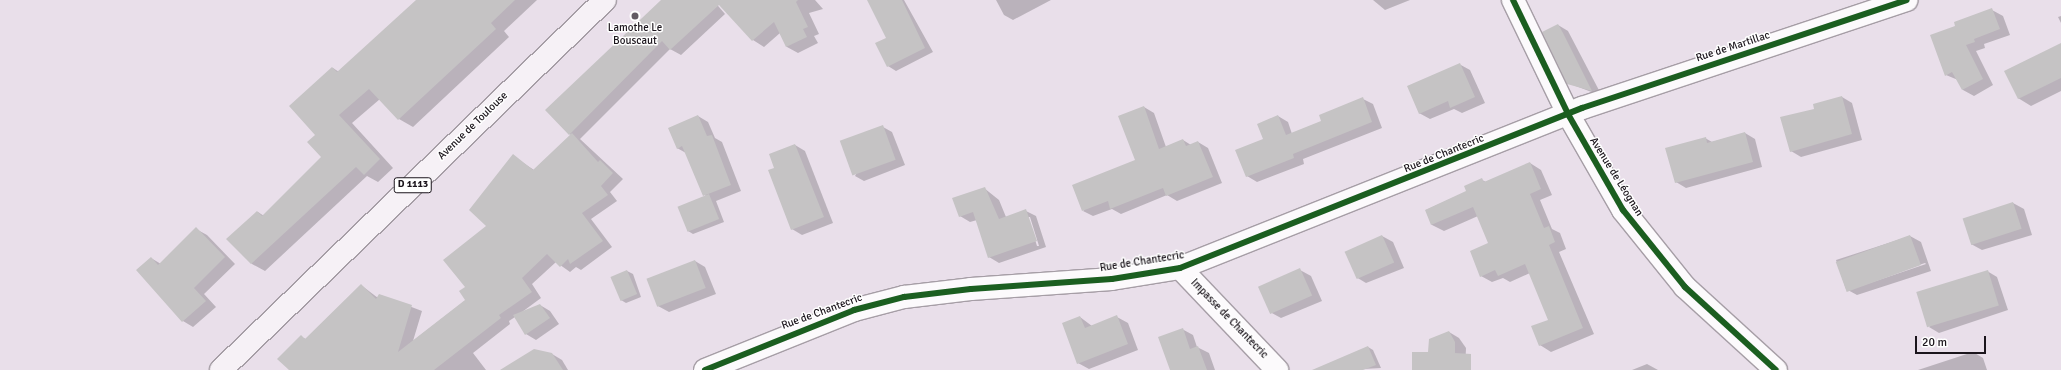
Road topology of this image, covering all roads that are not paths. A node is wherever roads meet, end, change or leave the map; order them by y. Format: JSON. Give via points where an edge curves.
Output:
{"nodes":[{"id":1,"x":605,"y":0,"type":"edge"},
{"id":2,"x":1513,"y":0,"type":"edge"},
{"id":3,"x":1906,"y":0,"type":"edge"},
{"id":4,"x":1568,"y":114,"type":"junction"},
{"id":5,"x":1180,"y":268,"type":"junction"},
{"id":6,"x":221,"y":370,"type":"edge"},
{"id":7,"x":704,"y":370,"type":"edge"},
{"id":8,"x":1277,"y":370,"type":"edge"},
{"id":9,"x":1776,"y":370,"type":"edge"}],
"edges":[{"from":1,"to":6,"type":"main road","name":"Avenue de Toulouse","number":"D 1113"},
{"from":2,"to":4,"type":"street","name":"Avenue de Léognan"},
{"from":3,"to":4,"type":"street","name":"Rue de Martillac"},
{"from":4,"to":5,"type":"street","name":"Rue de Chantecric"},
{"from":4,"to":9,"type":"street","name":"Avenue de Léognan","via":[[1623,210],[1685,287]]},
{"from":5,"to":7,"type":"street","name":"Rue de Chantecric","via":[[1112,279],[904,297],[854,310]]},
{"from":5,"to":8,"type":"street","name":"Impasse de Chantecric"}]}
